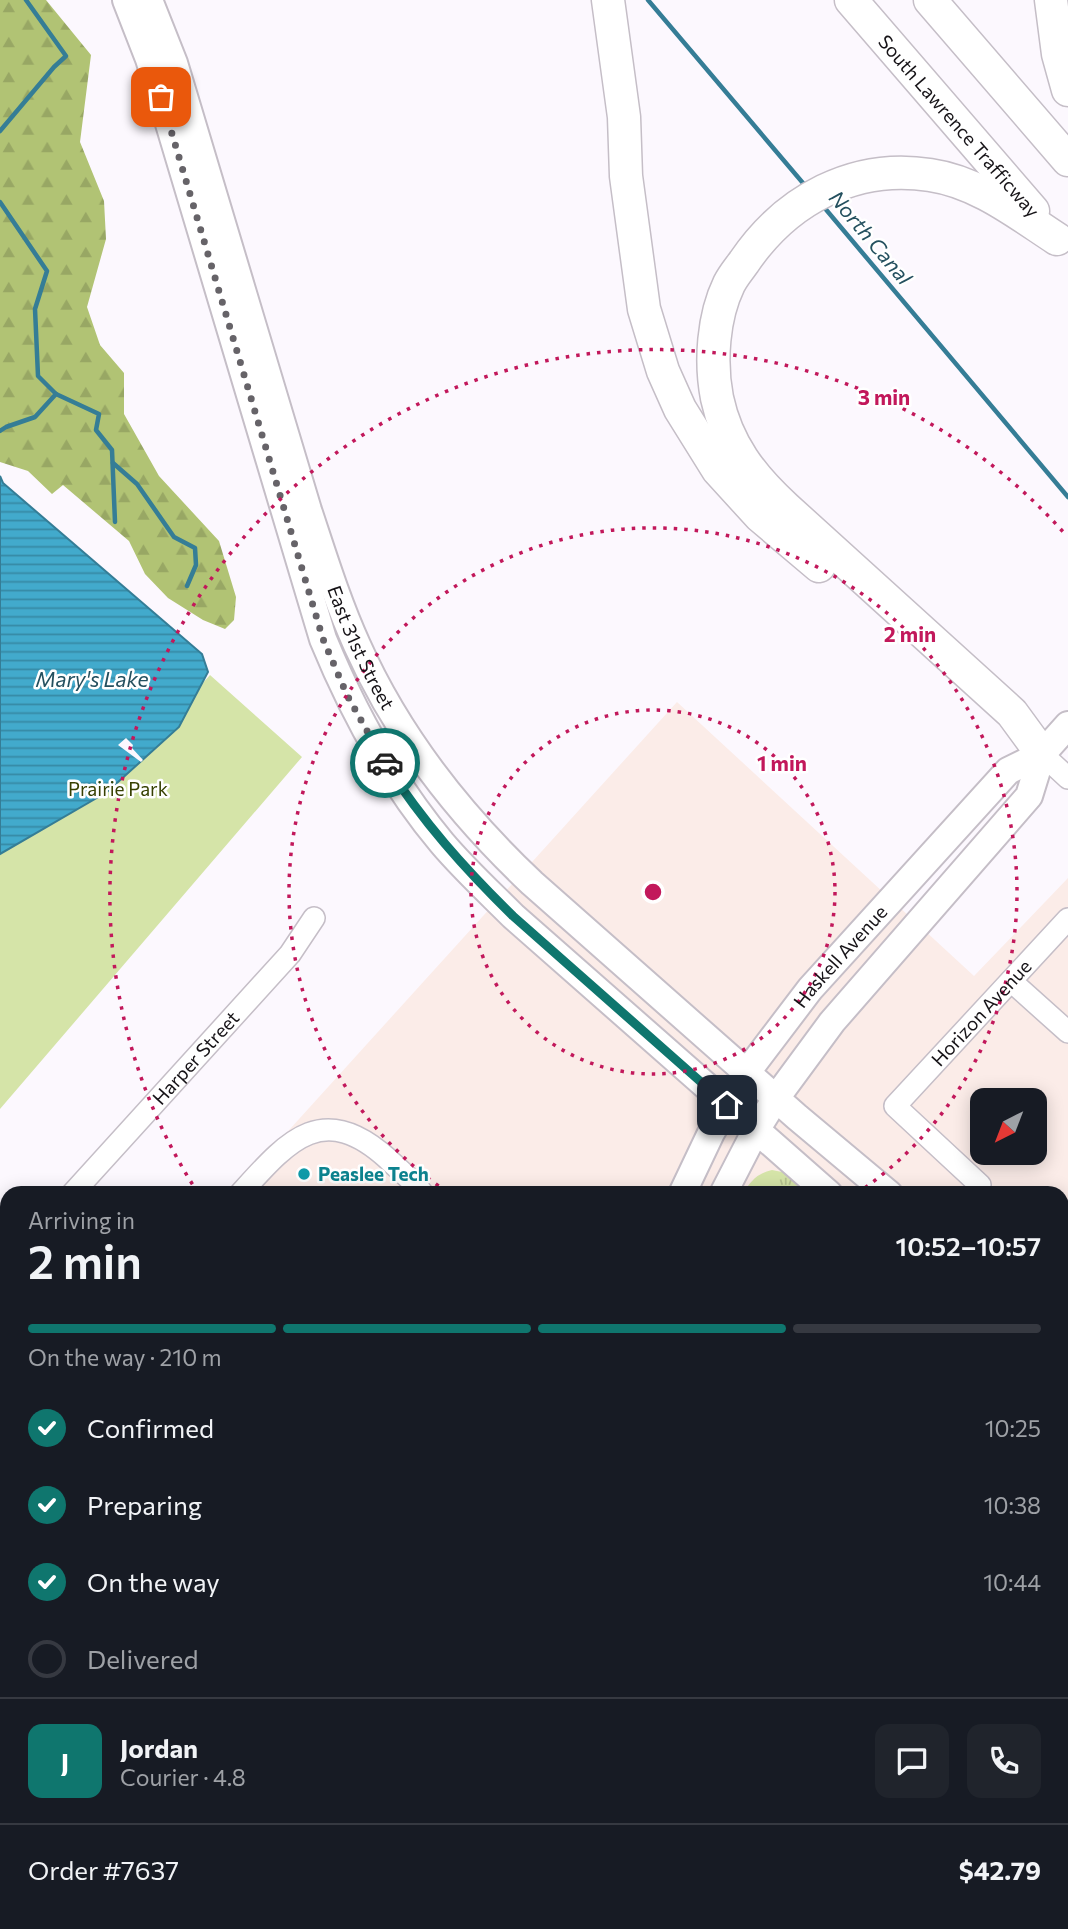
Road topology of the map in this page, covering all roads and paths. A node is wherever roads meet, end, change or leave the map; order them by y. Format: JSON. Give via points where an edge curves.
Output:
{"nodes":[{"id":1,"x":126,"y":0,"type":"edge"},
{"id":2,"x":149,"y":0,"type":"edge"},
{"id":3,"x":608,"y":0,"type":"edge"},
{"id":4,"x":851,"y":0,"type":"edge"},
{"id":5,"x":930,"y":0,"type":"edge"},
{"id":6,"x":1051,"y":0,"type":"edge"},
{"id":7,"x":1068,"y":90,"type":"edge"},
{"id":8,"x":1068,"y":160,"type":"edge"},
{"id":9,"x":1063,"y":245,"type":"edge"},
{"id":10,"x":1068,"y":725,"type":"edge"},
{"id":11,"x":1042,"y":754,"type":"junction"},
{"id":12,"x":1068,"y":778,"type":"edge"},
{"id":13,"x":314,"y":918,"type":"dead end"},
{"id":14,"x":1068,"y":919,"type":"edge"},
{"id":15,"x":1011,"y":981,"type":"junction"},
{"id":16,"x":1068,"y":1032,"type":"edge"},
{"id":17,"x":747,"y":1072,"type":"junction"},
{"id":18,"x":776,"y":1098,"type":"junction"},
{"id":19,"x":727,"y":1105,"type":"junction"},
{"id":20,"x":756,"y":1130,"type":"junction"},
{"id":21,"x":980,"y":1185,"type":"dead end"},
{"id":22,"x":79,"y":1186,"type":"edge"},
{"id":23,"x":247,"y":1186,"type":"edge"},
{"id":24,"x":415,"y":1186,"type":"edge"},
{"id":25,"x":685,"y":1186,"type":"edge"},
{"id":26,"x":727,"y":1186,"type":"edge"},
{"id":27,"x":820,"y":1186,"type":"edge"},
{"id":28,"x":879,"y":1186,"type":"edge"}],
"edges":[{"from":1,"to":19,"type":"main road","name":"East 31st Street","via":[[161,97],[323,639],[362,725],[401,788],[467,870]]},
{"from":2,"to":17,"type":"main road","name":"East 31st Street","via":[[174,63],[331,579],[384,699],[453,802],[495,848]]},
{"from":3,"to":11,"type":"highway","via":[[644,309],[663,371],[696,437],[718,470],[760,516],[998,729]]},
{"from":4,"to":9,"type":"highway","name":"South Lawrence Trafficway"},
{"from":5,"to":8,"type":"highway"},
{"from":6,"to":7,"type":"highway"},
{"from":9,"to":11,"type":"highway","via":[[997,200],[949,179],[901,172],[837,184],[776,222],[755,246],[729,284],[716,324],[713,363],[725,426],[749,471],[1012,713]]},
{"from":10,"to":11,"type":"main road","name":"Haskell Avenue"},
{"from":11,"to":12,"type":"street"},
{"from":11,"to":17,"type":"main road","name":"Haskell Avenue","via":[[1008,771],[810,989]]},
{"from":11,"to":18,"type":"main road","name":"Haskell Avenue","via":[[1029,796],[832,1022]]},
{"from":13,"to":22,"type":"street","name":"Harper Street","via":[[290,954]]},
{"from":14,"to":15,"type":"street","name":"Horizon Avenue"},
{"from":15,"to":16,"type":"street"},
{"from":15,"to":21,"type":"street","name":"Horizon Avenue","via":[[895,1106]]},
{"from":17,"to":18,"type":"main road","name":"East 31st Street"},
{"from":17,"to":19,"type":"main road","name":"Haskell Avenue"},
{"from":18,"to":20,"type":"main road","name":"Haskell Avenue"},
{"from":18,"to":28,"type":"main road","name":"East 31st Street"},
{"from":19,"to":20,"type":"main road","name":"East 31st Street"},
{"from":19,"to":25,"type":"main road","name":"Haskell Avenue"},
{"from":20,"to":26,"type":"main road","name":"Haskell Avenue"},
{"from":20,"to":27,"type":"main road","name":"East 31st Street"},
{"from":23,"to":24,"type":"street","via":[[289,1143],[318,1129],[354,1135],[373,1145]]}]}
